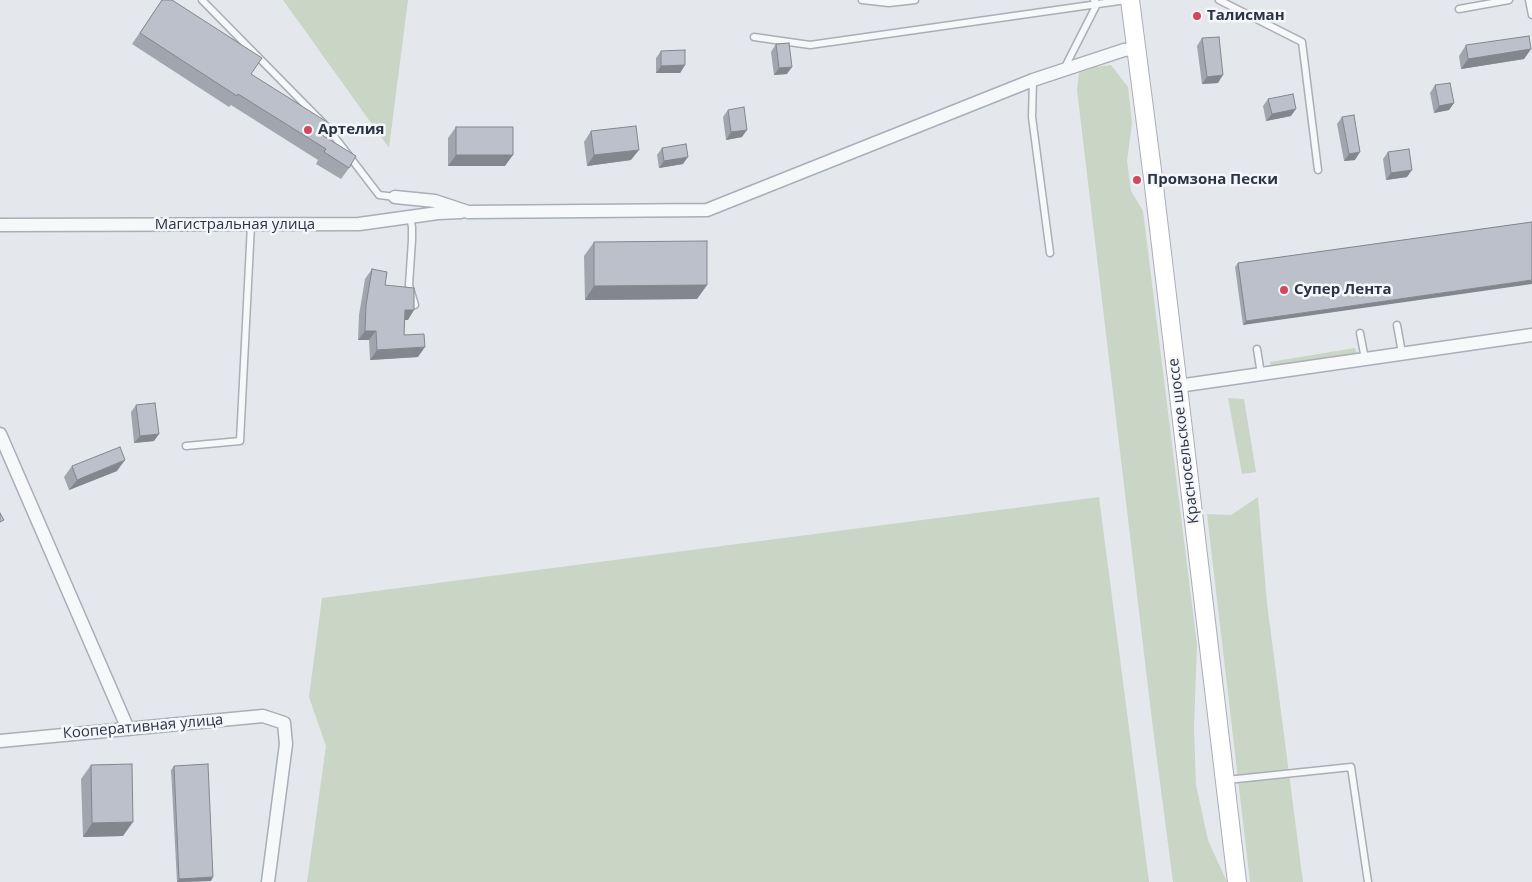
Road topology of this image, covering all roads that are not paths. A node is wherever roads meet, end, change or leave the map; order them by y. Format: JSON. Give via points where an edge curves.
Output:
{"nodes":[{"id":1,"x":202,"y":0,"type":"edge"},
{"id":2,"x":862,"y":0,"type":"edge"},
{"id":3,"x":915,"y":0,"type":"edge"},
{"id":4,"x":1128,"y":0,"type":"edge"},
{"id":5,"x":1219,"y":0,"type":"edge"},
{"id":6,"x":1509,"y":0,"type":"edge"},
{"id":7,"x":1530,"y":0,"type":"edge"},
{"id":8,"x":1096,"y":2,"type":"edge"},
{"id":9,"x":1459,"y":9,"type":"dead end"},
{"id":10,"x":1532,"y":15,"type":"edge"},
{"id":11,"x":754,"y":37,"type":"dead end"},
{"id":12,"x":1136,"y":49,"type":"junction"},
{"id":13,"x":1063,"y":71,"type":"junction"},
{"id":14,"x":1033,"y":80,"type":"junction"},
{"id":15,"x":1318,"y":170,"type":"dead end"},
{"id":16,"x":395,"y":197,"type":"joint"},
{"id":17,"x":468,"y":212,"type":"junction"},
{"id":18,"x":410,"y":217,"type":"junction"},
{"id":19,"x":0,"y":225,"type":"edge"},
{"id":20,"x":251,"y":225,"type":"junction"},
{"id":21,"x":1050,"y":253,"type":"dead end"},
{"id":22,"x":416,"y":305,"type":"edge"},
{"id":23,"x":1397,"y":325,"type":"dead end"},
{"id":24,"x":1360,"y":333,"type":"dead end"},
{"id":25,"x":1532,"y":335,"type":"edge"},
{"id":26,"x":1257,"y":349,"type":"dead end"},
{"id":27,"x":1402,"y":353,"type":"junction"},
{"id":28,"x":1365,"y":359,"type":"junction"},
{"id":29,"x":1261,"y":374,"type":"junction"},
{"id":30,"x":1178,"y":386,"type":"junction"},
{"id":31,"x":0,"y":434,"type":"edge"},
{"id":32,"x":186,"y":446,"type":"dead end"},
{"id":33,"x":128,"y":729,"type":"junction"},
{"id":34,"x":0,"y":741,"type":"edge"},
{"id":35,"x":1225,"y":780,"type":"junction"},
{"id":36,"x":268,"y":882,"type":"edge"},
{"id":37,"x":1237,"y":882,"type":"edge"},
{"id":38,"x":1368,"y":882,"type":"edge"}],
"edges":[{"from":1,"to":16,"type":"lane","via":[[327,127],[379,195]]},
{"from":2,"to":3,"type":"lane","via":[[889,3]]},
{"from":4,"to":8,"type":"lane"},
{"from":4,"to":12,"type":"main road","name":"Красносельское шоссе"},
{"from":5,"to":15,"type":"lane","via":[[1302,42]]},
{"from":6,"to":9,"type":"lane"},
{"from":7,"to":10,"type":"lane"},
{"from":8,"to":11,"type":"lane","via":[[810,45]]},
{"from":8,"to":13,"type":"lane"},
{"from":12,"to":13,"type":"street","via":[[1124,50]]},
{"from":12,"to":30,"type":"main road","name":"Красносельское шоссе"},
{"from":13,"to":14,"type":"street"},
{"from":14,"to":17,"type":"street","via":[[707,210]]},
{"from":14,"to":21,"type":"lane","via":[[1032,117]]},
{"from":16,"to":17,"type":"street","via":[[435,201]]},
{"from":17,"to":18,"type":"street","name":"Магистральная улица"},
{"from":18,"to":20,"type":"street","name":"Магистральная улица","via":[[359,224]]},
{"from":18,"to":22,"type":"lane","via":[[409,285]]},
{"from":19,"to":20,"type":"street","name":"Магистральная улица"},
{"from":20,"to":32,"type":"lane","via":[[240,441]]},
{"from":23,"to":27,"type":"lane"},
{"from":24,"to":28,"type":"lane"},
{"from":25,"to":27,"type":"street"},
{"from":26,"to":29,"type":"lane"},
{"from":27,"to":28,"type":"street"},
{"from":28,"to":29,"type":"street"},
{"from":29,"to":30,"type":"street"},
{"from":30,"to":35,"type":"main road","name":"Красносельское шоссе"},
{"from":31,"to":33,"type":"street"},
{"from":33,"to":34,"type":"street","name":"Кооперативная улица"},
{"from":33,"to":36,"type":"street","name":"Кооперативная улица","via":[[263,716],[284,723],[286,744]]},
{"from":35,"to":37,"type":"main road","name":"Красносельское шоссе"},
{"from":35,"to":38,"type":"lane","via":[[1351,767]]}]}
